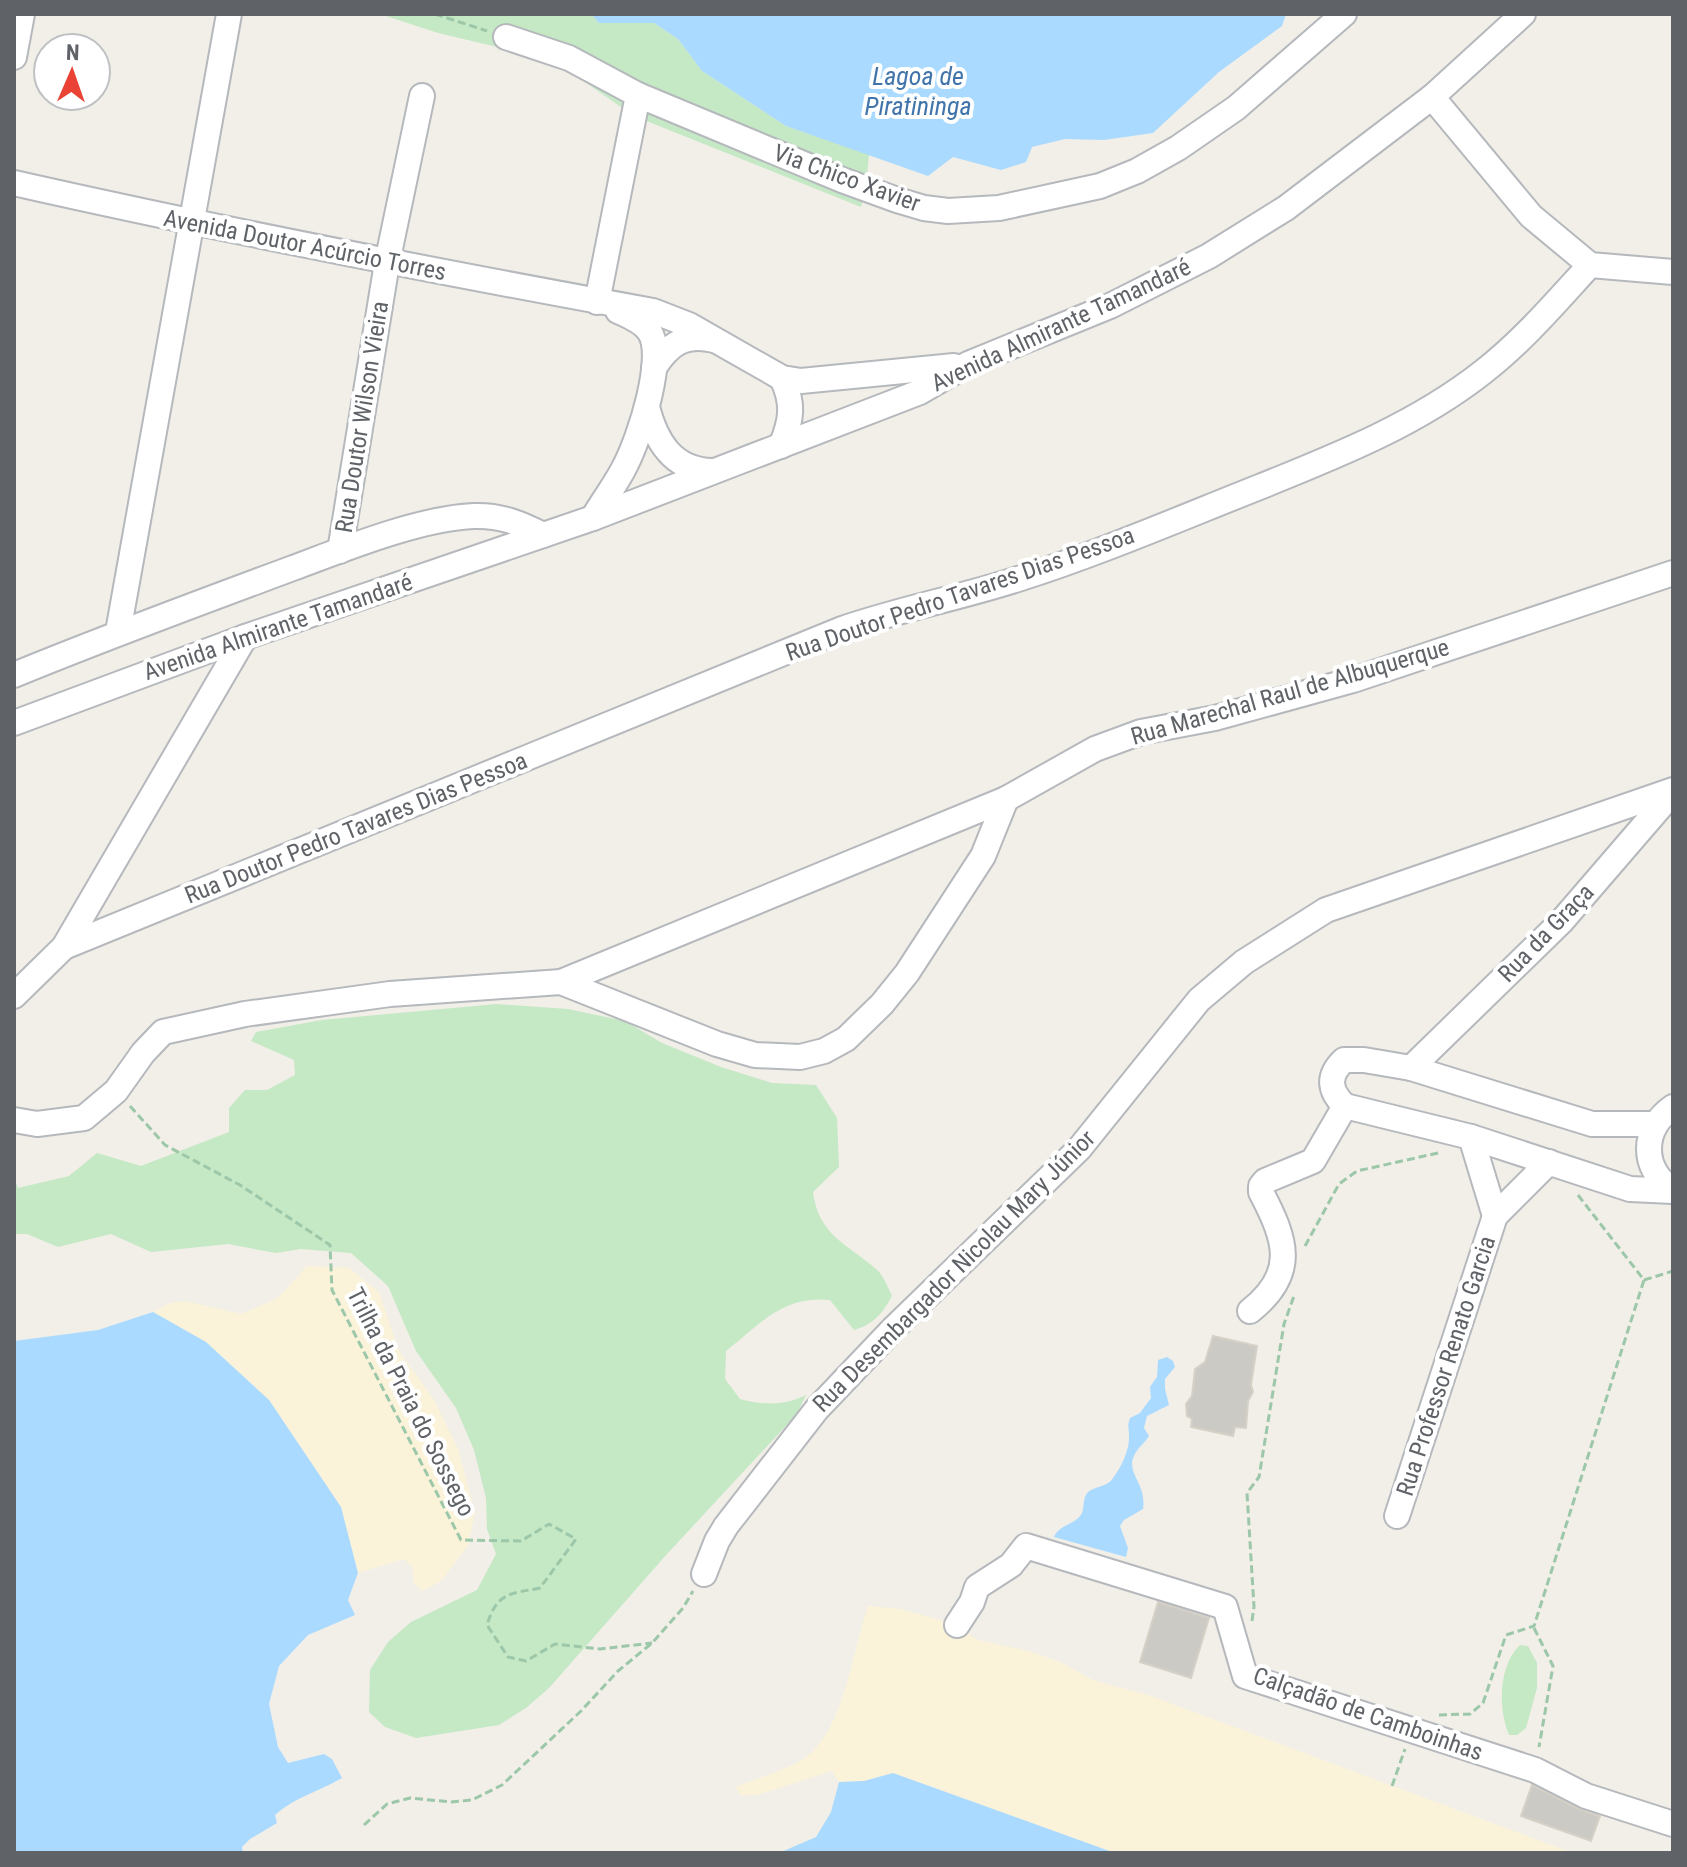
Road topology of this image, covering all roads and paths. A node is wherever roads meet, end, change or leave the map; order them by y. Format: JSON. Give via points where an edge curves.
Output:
{"nodes":[{"id":1,"x":22,"y":14,"type":"edge"},
{"id":2,"x":229,"y":14,"type":"edge"},
{"id":3,"x":435,"y":14,"type":"edge"},
{"id":4,"x":1344,"y":14,"type":"edge"},
{"id":5,"x":1523,"y":14,"type":"edge"},
{"id":6,"x":506,"y":37,"type":"joint"},
{"id":7,"x":14,"y":57,"type":"edge"},
{"id":8,"x":638,"y":95,"type":"junction"},
{"id":9,"x":422,"y":96,"type":"dead end"},
{"id":10,"x":1432,"y":97,"type":"junction"},
{"id":11,"x":14,"y":183,"type":"edge"},
{"id":12,"x":191,"y":223,"type":"junction"},
{"id":13,"x":387,"y":263,"type":"junction"},
{"id":14,"x":1590,"y":265,"type":"junction"},
{"id":15,"x":1673,"y":272,"type":"edge"},
{"id":16,"x":597,"y":302,"type":"junction"},
{"id":17,"x":719,"y":341,"type":"junction"},
{"id":18,"x":968,"y":364,"type":"junction"},
{"id":19,"x":654,"y":368,"type":"junction"},
{"id":20,"x":782,"y":378,"type":"junction"},
{"id":21,"x":647,"y":407,"type":"junction"},
{"id":22,"x":781,"y":446,"type":"junction"},
{"id":23,"x":715,"y":471,"type":"junction"},
{"id":24,"x":593,"y":518,"type":"junction"},
{"id":25,"x":543,"y":535,"type":"junction"},
{"id":26,"x":340,"y":551,"type":"junction"},
{"id":27,"x":1673,"y":573,"type":"edge"},
{"id":28,"x":118,"y":632,"type":"junction"},
{"id":29,"x":245,"y":637,"type":"junction"},
{"id":30,"x":14,"y":675,"type":"edge"},
{"id":31,"x":14,"y":723,"type":"edge"},
{"id":32,"x":1673,"y":791,"type":"edge"},
{"id":33,"x":1006,"y":799,"type":"junction"},
{"id":34,"x":64,"y":947,"type":"junction"},
{"id":35,"x":561,"y":982,"type":"junction"},
{"id":36,"x":14,"y":996,"type":"edge"},
{"id":37,"x":1411,"y":1068,"type":"junction"},
{"id":38,"x":116,"y":1091,"type":"junction"},
{"id":39,"x":1345,"y":1106,"type":"junction"},
{"id":40,"x":1673,"y":1107,"type":"edge"},
{"id":41,"x":14,"y":1120,"type":"edge"},
{"id":42,"x":1655,"y":1124,"type":"junction"},
{"id":43,"x":1472,"y":1142,"type":"junction"},
{"id":44,"x":1551,"y":1163,"type":"junction"},
{"id":45,"x":1673,"y":1191,"type":"edge"},
{"id":46,"x":1495,"y":1216,"type":"junction"},
{"id":47,"x":1303,"y":1258,"type":"dead end"},
{"id":48,"x":1673,"y":1271,"type":"edge"},
{"id":49,"x":1644,"y":1280,"type":"junction"},
{"id":50,"x":1294,"y":1296,"type":"dead end"},
{"id":51,"x":1250,"y":1311,"type":"dead end"},
{"id":52,"x":1397,"y":1516,"type":"dead end"},
{"id":53,"x":704,"y":1574,"type":"joint"},
{"id":54,"x":1252,"y":1621,"type":"dead end"},
{"id":55,"x":957,"y":1625,"type":"dead end"},
{"id":56,"x":1534,"y":1626,"type":"junction"},
{"id":57,"x":652,"y":1643,"type":"junction"},
{"id":58,"x":1412,"y":1730,"type":"junction"},
{"id":59,"x":1535,"y":1770,"type":"junction"},
{"id":60,"x":1392,"y":1786,"type":"dead end"},
{"id":61,"x":1673,"y":1824,"type":"edge"},
{"id":62,"x":364,"y":1825,"type":"dead end"}],
"edges":[{"from":1,"to":7,"type":"street"},
{"from":2,"to":12,"type":"street"},
{"from":3,"to":6,"type":"path"},
{"from":4,"to":8,"type":"street","name":"Via Chico Xavier","via":[[1236,108],[1164,156],[1100,186],[999,208],[948,211],[897,200]]},
{"from":5,"to":10,"type":"street","name":"Avenida Almirante Tamandaré"},
{"from":6,"to":8,"type":"street","name":"Via Chico Xavier","via":[[569,58]]},
{"from":8,"to":16,"type":"street"},
{"from":9,"to":13,"type":"street","name":"Rua Doutor Wilson Vieira"},
{"from":10,"to":14,"type":"street","via":[[1531,216]]},
{"from":10,"to":18,"type":"street","name":"Avenida Almirante Tamandaré","via":[[1286,208],[1209,256],[1110,306]]},
{"from":11,"to":12,"type":"street","name":"Avenida Doutor Acúrcio Torres"},
{"from":12,"to":13,"type":"street","name":"Avenida Doutor Acúrcio Torres"},
{"from":12,"to":28,"type":"street"},
{"from":13,"to":16,"type":"street","name":"Avenida Doutor Acúrcio Torres"},
{"from":13,"to":26,"type":"street","name":"Rua Doutor Wilson Vieira"},
{"from":14,"to":15,"type":"street"},
{"from":14,"to":34,"type":"street","name":"Rua Doutor Pedro Tavares Dias Pessoa","via":[[1541,320],[1482,373],[1420,415],[1333,458],[1059,566],[842,629]]},
{"from":16,"to":17,"type":"street","name":"Avenida Doutor Acúrcio Torres","via":[[653,311]]},
{"from":16,"to":19,"type":"street","name":"Avenida Doutor Acúrcio Torres","via":[[648,329],[655,348]]},
{"from":17,"to":19,"type":"street","via":[[685,339],[668,348]]},
{"from":17,"to":20,"type":"street","name":"Avenida Doutor Acúrcio Torres"},
{"from":18,"to":20,"type":"street","name":"Avenida Doutor Acúrcio Torres","via":[[820,381]]},
{"from":18,"to":22,"type":"street","name":"Avenida Almirante Tamandaré","via":[[920,392]]},
{"from":19,"to":21,"type":"street","name":"Avenida Doutor Acúrcio Torres"},
{"from":20,"to":22,"type":"street","via":[[792,410]]},
{"from":21,"to":23,"type":"street","via":[[653,430],[672,455],[694,471]]},
{"from":21,"to":24,"type":"street","name":"Avenida Doutor Acúrcio Torres","via":[[626,466]]},
{"from":22,"to":23,"type":"street","name":"Avenida Almirante Tamandaré"},
{"from":23,"to":24,"type":"street","name":"Avenida Almirante Tamandaré"},
{"from":24,"to":25,"type":"street","name":"Avenida Almirante Tamandaré"},
{"from":25,"to":26,"type":"street","name":"Avenida Almirante Tamandaré","via":[[515,521],[474,516],[423,525]]},
{"from":25,"to":29,"type":"street","name":"Avenida Almirante Tamandaré"},
{"from":26,"to":28,"type":"street","name":"Avenida Almirante Tamandaré"},
{"from":27,"to":33,"type":"street","name":"Rua Marechal Raul de Albuquerque","via":[[1353,680],[1215,718],[1141,732],[1095,749]]},
{"from":28,"to":30,"type":"street","name":"Avenida Almirante Tamandaré"},
{"from":29,"to":31,"type":"street","name":"Avenida Almirante Tamandaré"},
{"from":29,"to":34,"type":"street"},
{"from":32,"to":37,"type":"street","name":"Rua da Graça","via":[[1561,922]]},
{"from":32,"to":53,"type":"street","name":"Rua Desembargador Nicolau Mary Júnior","via":[[1326,910],[1220,981],[1166,1039],[1079,1149],[817,1409],[726,1526]]},
{"from":33,"to":35,"type":"street","name":"Rua Marechal Raul de Albuquerque"},
{"from":33,"to":35,"type":"street","name":"Rua Marechal Raul de Albuquerque","via":[[983,856],[907,973],[846,1039],[824,1051],[800,1057],[755,1055]]},
{"from":34,"to":36,"type":"street"},
{"from":35,"to":38,"type":"street","name":"Rua Marechal Raul de Albuquerque","via":[[390,994],[245,1014],[163,1032]]},
{"from":37,"to":39,"type":"street","via":[[1344,1060],[1332,1081],[1334,1096]]},
{"from":37,"to":42,"type":"street","via":[[1592,1124]]},
{"from":38,"to":41,"type":"street","name":"Rua Marechal Raul de Albuquerque","via":[[84,1118],[37,1124]]},
{"from":38,"to":57,"type":"path","name":"Trilha da Praia do Sossego","via":[[165,1145],[240,1185],[330,1245],[332,1290],[461,1540],[521,1541],[549,1524],[576,1539],[540,1588],[505,1595],[492,1609],[487,1625],[508,1657],[526,1661],[555,1644],[600,1649]]},
{"from":39,"to":43,"type":"street"},
{"from":39,"to":51,"type":"street","via":[[1313,1161],[1261,1186],[1279,1227],[1283,1259],[1279,1279]]},
{"from":40,"to":42,"type":"street"},
{"from":42,"to":45,"type":"street","via":[[1649,1137],[1651,1165]]},
{"from":43,"to":44,"type":"street"},
{"from":43,"to":46,"type":"street","name":"Rua Professor Renato Garcia"},
{"from":43,"to":47,"type":"path","via":[[1357,1171],[1339,1184]]},
{"from":44,"to":45,"type":"street","via":[[1630,1189]]},
{"from":44,"to":46,"type":"street","name":"Rua Professor Renato Garcia"},
{"from":44,"to":49,"type":"path"},
{"from":46,"to":52,"type":"street","name":"Rua Professor Renato Garcia"},
{"from":48,"to":49,"type":"path"},
{"from":49,"to":56,"type":"path"},
{"from":50,"to":54,"type":"path","via":[[1284,1324],[1259,1477],[1247,1493]]},
{"from":53,"to":57,"type":"path"},
{"from":55,"to":58,"type":"street","name":"Calçadão de Camboinhas","via":[[977,1587],[1011,1565],[1026,1546],[1225,1607],[1245,1676]]},
{"from":56,"to":58,"type":"path","via":[[1506,1635],[1483,1703],[1470,1714],[1431,1716]]},
{"from":56,"to":59,"type":"path","via":[[1553,1666]]},
{"from":57,"to":62,"type":"path","via":[[502,1785],[472,1800],[410,1798],[387,1804]]},
{"from":58,"to":59,"type":"street","name":"Calçadão de Camboinhas"},
{"from":58,"to":60,"type":"path"},
{"from":59,"to":61,"type":"street","name":"Calçadão de Camboinhas","via":[[1586,1796]]}]}
